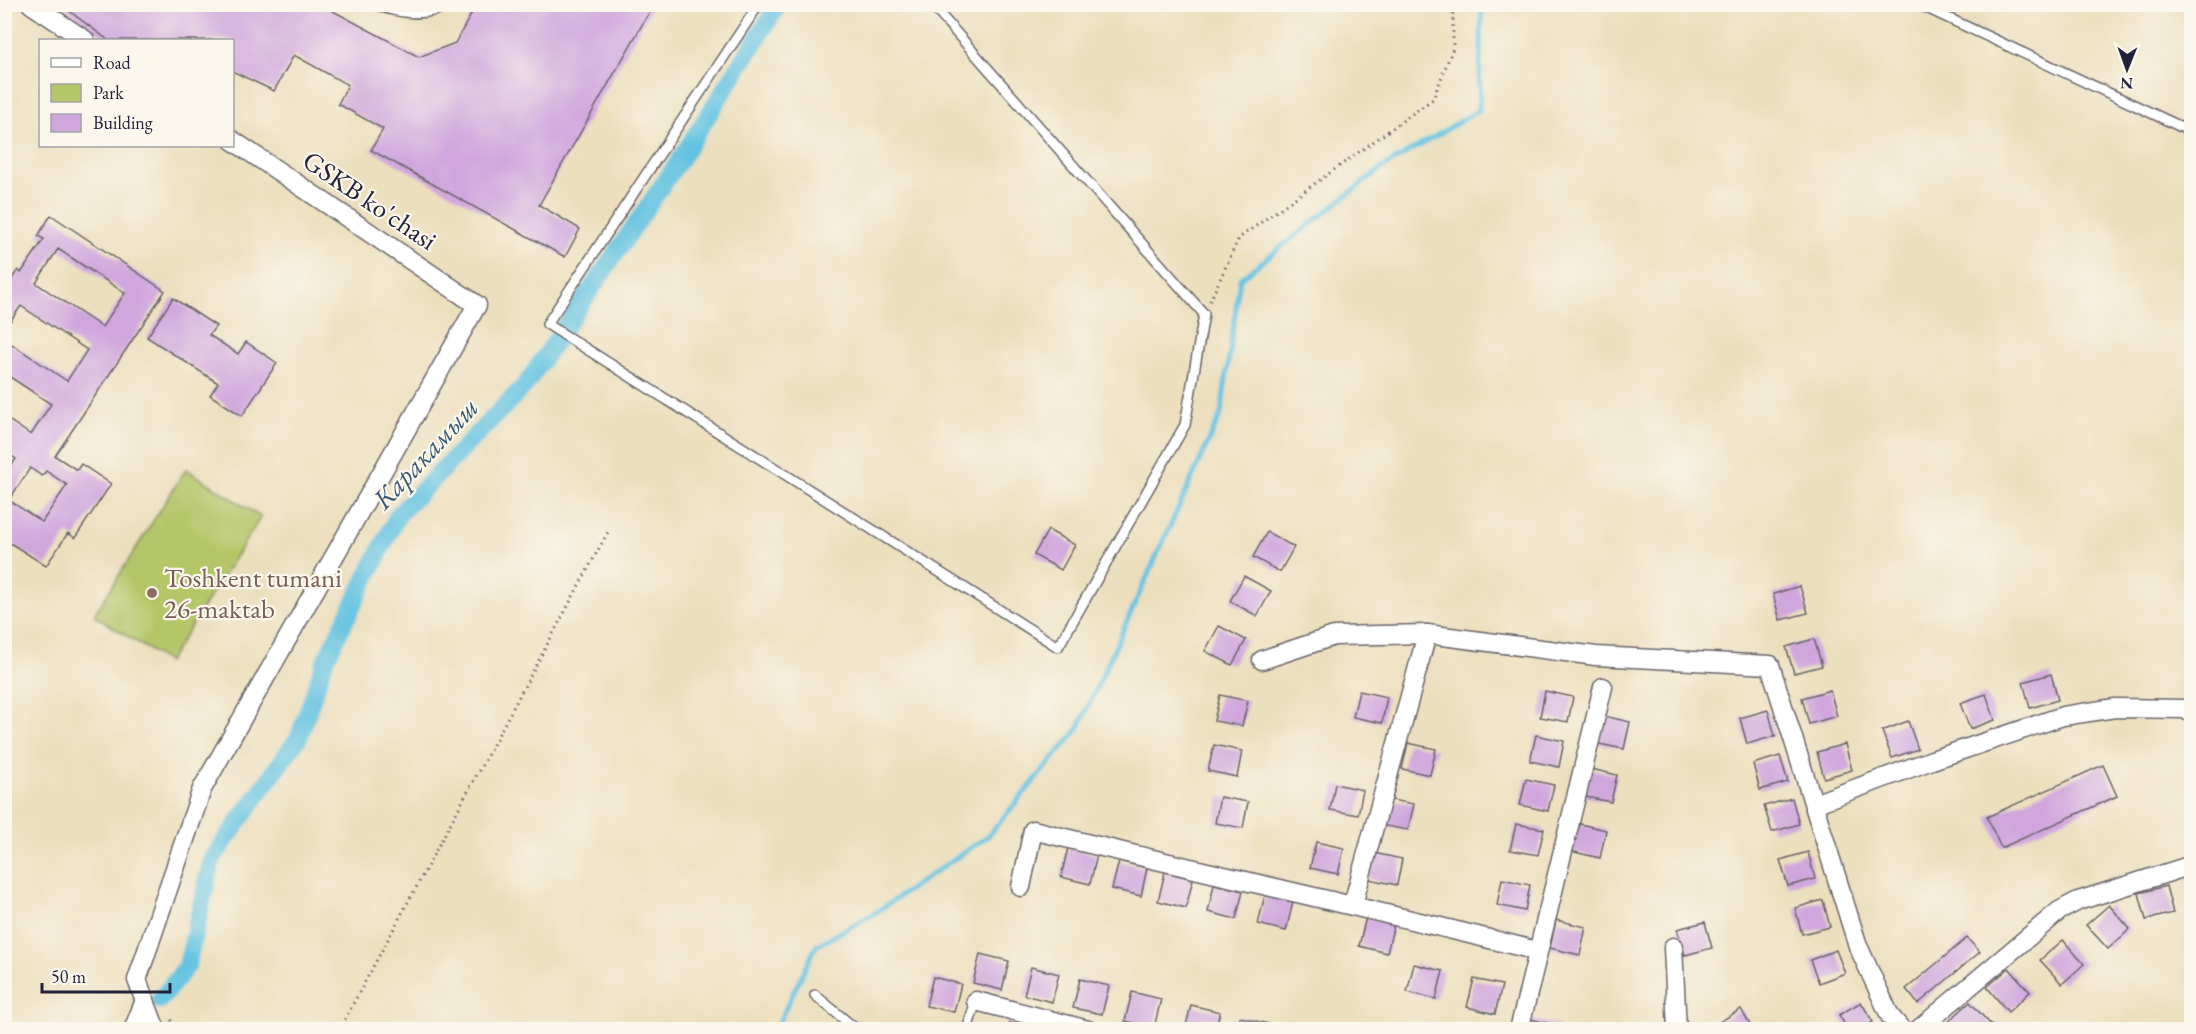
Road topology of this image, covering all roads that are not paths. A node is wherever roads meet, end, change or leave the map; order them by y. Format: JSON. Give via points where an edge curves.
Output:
{"nodes":[{"id":1,"x":31,"y":4,"type":"edge"},
{"id":2,"x":373,"y":4,"type":"edge"},
{"id":3,"x":452,"y":4,"type":"edge"},
{"id":4,"x":759,"y":4,"type":"edge"},
{"id":5,"x":931,"y":4,"type":"edge"},
{"id":6,"x":1918,"y":4,"type":"edge"},
{"id":7,"x":84,"y":39,"type":"edge"},
{"id":8,"x":2192,"y":132,"type":"edge"},
{"id":9,"x":234,"y":141,"type":"edge"},
{"id":10,"x":1427,"y":634,"type":"junction"},
{"id":11,"x":1262,"y":660,"type":"dead end"},
{"id":12,"x":1603,"y":687,"type":"dead end"},
{"id":13,"x":2192,"y":714,"type":"edge"},
{"id":14,"x":1814,"y":804,"type":"junction"},
{"id":15,"x":2192,"y":865,"type":"edge"},
{"id":16,"x":1021,"y":888,"type":"dead end"},
{"id":17,"x":1353,"y":904,"type":"junction"},
{"id":18,"x":1673,"y":947,"type":"dead end"},
{"id":19,"x":1537,"y":951,"type":"junction"},
{"id":20,"x":815,"y":995,"type":"dead end"},
{"id":21,"x":145,"y":1000,"type":"junction"},
{"id":22,"x":976,"y":1001,"type":"joint"},
{"id":23,"x":133,"y":1029,"type":"edge"},
{"id":24,"x":156,"y":1029,"type":"edge"},
{"id":25,"x":857,"y":1029,"type":"edge"},
{"id":26,"x":968,"y":1029,"type":"edge"},
{"id":27,"x":1088,"y":1029,"type":"edge"},
{"id":28,"x":1519,"y":1029,"type":"edge"},
{"id":29,"x":1677,"y":1029,"type":"edge"},
{"id":30,"x":1902,"y":1029,"type":"edge"},
{"id":31,"x":1918,"y":1029,"type":"edge"}],
"edges":[{"from":1,"to":7,"type":"street"},
{"from":2,"to":3,"type":"lane","via":[[415,14],[434,12]]},
{"from":4,"to":5,"type":"lane","via":[[547,324],[1058,647],[1185,424],[1204,314]]},
{"from":6,"to":8,"type":"lane"},
{"from":9,"to":21,"type":"street","name":"GSKB ko'chasi","via":[[477,305],[202,789],[137,980]]},
{"from":10,"to":11,"type":"street","via":[[1334,636]]},
{"from":10,"to":14,"type":"street","via":[[1596,656],[1770,665]]},
{"from":10,"to":17,"type":"street"},
{"from":12,"to":19,"type":"street"},
{"from":13,"to":14,"type":"street","via":[[2185,709],[2115,708],[2063,716]]},
{"from":14,"to":30,"type":"street","via":[[1858,946],[1890,1016]]},
{"from":15,"to":31,"type":"street","via":[[2078,901],[2059,911]]},
{"from":16,"to":17,"type":"street","via":[[1033,830]]},
{"from":17,"to":19,"type":"street"},
{"from":18,"to":29,"type":"street"},
{"from":19,"to":28,"type":"street"},
{"from":20,"to":25,"type":"lane"},
{"from":21,"to":23,"type":"street"},
{"from":21,"to":24,"type":"street"},
{"from":22,"to":26,"type":"lane"},
{"from":22,"to":27,"type":"street"}]}
